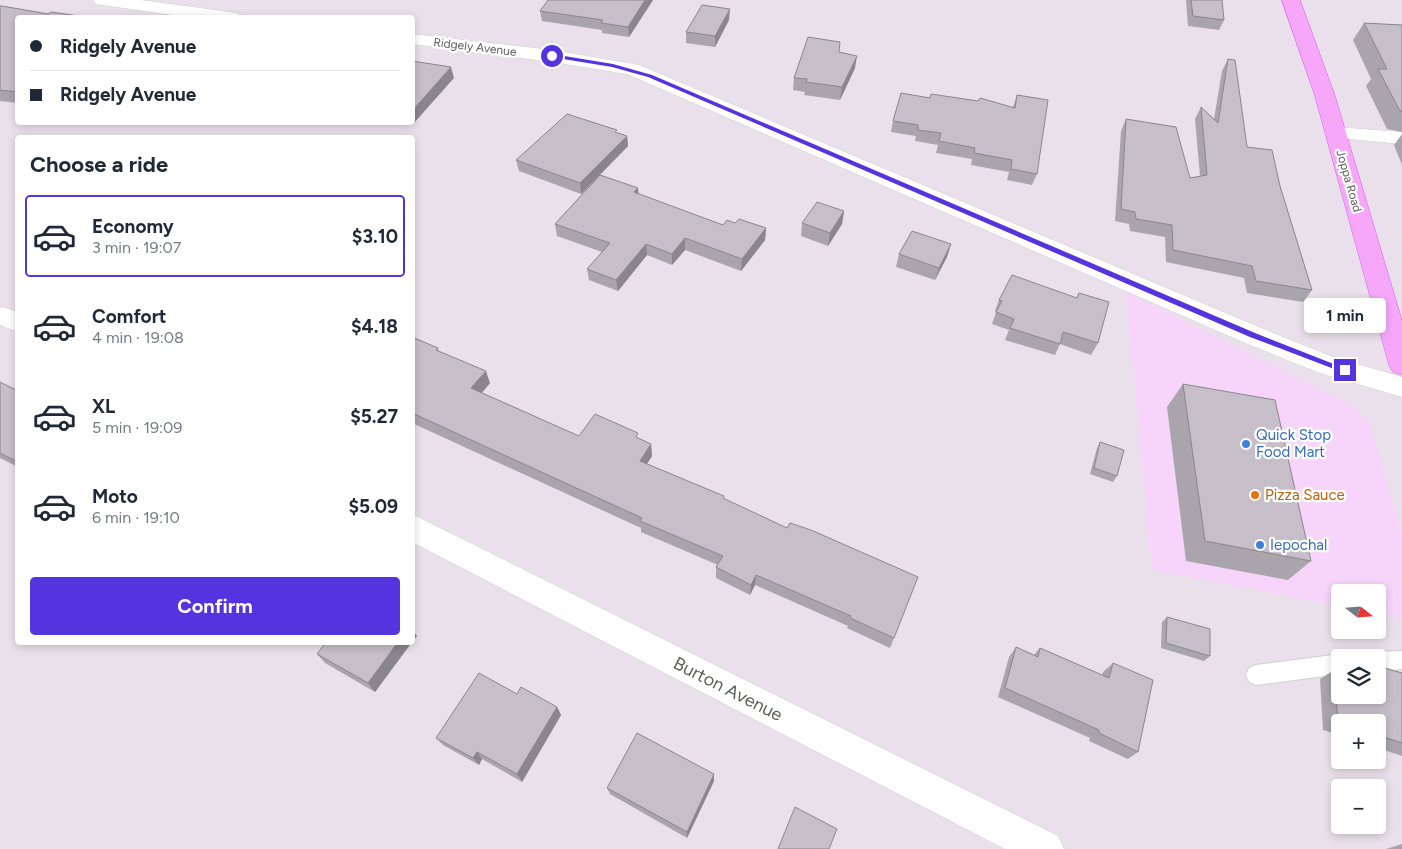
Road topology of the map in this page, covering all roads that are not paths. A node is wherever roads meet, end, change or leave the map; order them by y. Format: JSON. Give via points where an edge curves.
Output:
{"nodes":[{"id":1,"x":102,"y":0,"type":"edge"},
{"id":2,"x":1291,"y":0,"type":"edge"},
{"id":3,"x":214,"y":15,"type":"edge"},
{"id":4,"x":415,"y":39,"type":"edge"},
{"id":5,"x":1335,"y":132,"type":"junction"},
{"id":6,"x":1402,"y":138,"type":"edge"},
{"id":7,"x":1402,"y":364,"type":"edge"},
{"id":8,"x":1402,"y":387,"type":"edge"},
{"id":9,"x":415,"y":528,"type":"edge"},
{"id":10,"x":1402,"y":660,"type":"edge"},
{"id":11,"x":1386,"y":661,"type":"edge"},
{"id":12,"x":1331,"y":665,"type":"edge"},
{"id":13,"x":1256,"y":675,"type":"dead end"},
{"id":14,"x":1046,"y":849,"type":"edge"}],
"edges":[{"from":1,"to":3,"type":"street"},
{"from":2,"to":5,"type":"main road","name":"Joppa Road","via":[[1314,61]]},
{"from":4,"to":8,"type":"street","name":"Ridgely Avenue","via":[[552,56],[632,70],[1252,335],[1326,365]]},
{"from":5,"to":6,"type":"street"},
{"from":5,"to":7,"type":"main road","name":"Joppa Road"},
{"from":9,"to":14,"type":"street","name":"Burton Avenue"},
{"from":10,"to":11,"type":"lane"},
{"from":12,"to":13,"type":"lane"}]}
